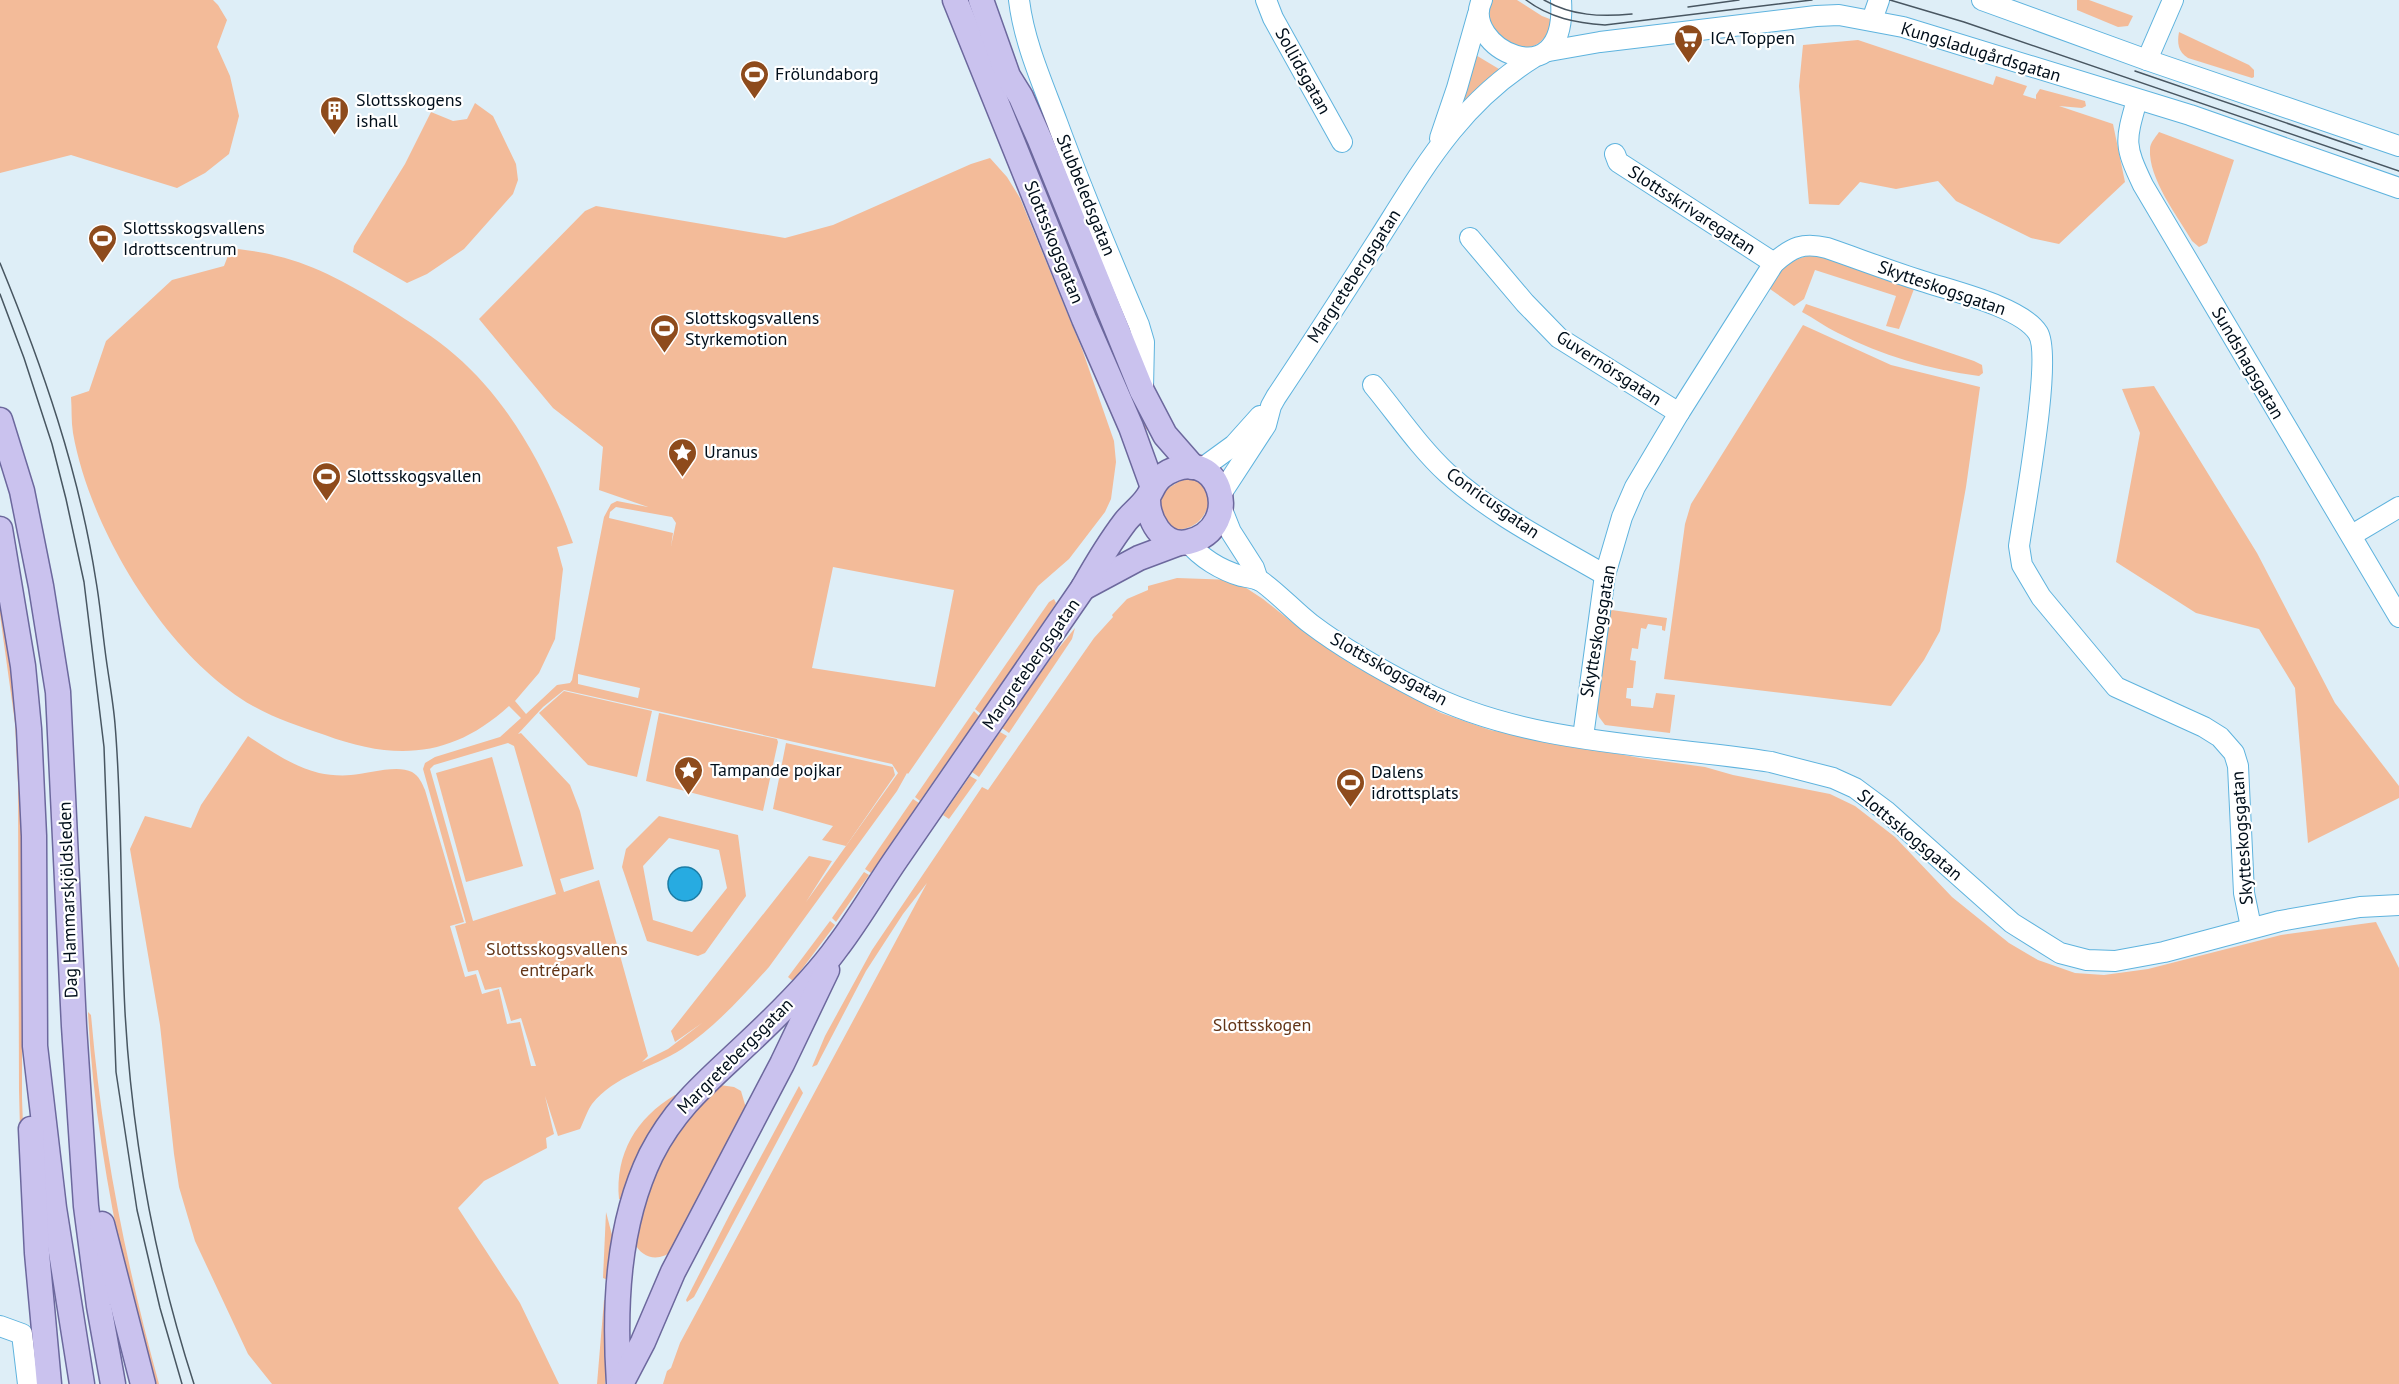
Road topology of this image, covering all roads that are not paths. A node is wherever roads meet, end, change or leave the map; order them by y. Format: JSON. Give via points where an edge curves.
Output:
{"nodes":[{"id":1,"x":955,"y":0,"type":"edge"},
{"id":2,"x":981,"y":0,"type":"edge"},
{"id":3,"x":996,"y":0,"type":"edge"},
{"id":4,"x":1019,"y":0,"type":"edge"},
{"id":5,"x":1266,"y":0,"type":"edge"},
{"id":6,"x":1561,"y":0,"type":"edge"},
{"id":7,"x":1879,"y":0,"type":"edge"},
{"id":8,"x":1982,"y":0,"type":"edge"},
{"id":9,"x":2173,"y":0,"type":"edge"},
{"id":10,"x":1479,"y":5,"type":"edge"},
{"id":11,"x":1836,"y":8,"type":"edge"},
{"id":12,"x":1872,"y":20,"type":"junction"},
{"id":13,"x":1541,"y":55,"type":"junction"},
{"id":14,"x":2147,"y":60,"type":"junction"},
{"id":15,"x":1021,"y":97,"type":"junction"},
{"id":16,"x":2137,"y":100,"type":"junction"},
{"id":17,"x":1342,"y":142,"type":"dead end"},
{"id":18,"x":2399,"y":146,"type":"edge"},
{"id":19,"x":1437,"y":147,"type":"junction"},
{"id":20,"x":1615,"y":154,"type":"dead end"},
{"id":21,"x":2399,"y":188,"type":"edge"},
{"id":22,"x":1470,"y":238,"type":"dead end"},
{"id":23,"x":1773,"y":263,"type":"junction"},
{"id":24,"x":1373,"y":385,"type":"dead end"},
{"id":25,"x":1142,"y":391,"type":"junction"},
{"id":26,"x":1271,"y":406,"type":"junction"},
{"id":27,"x":1679,"y":413,"type":"junction"},
{"id":28,"x":0,"y":420,"type":"edge"},
{"id":29,"x":1197,"y":468,"type":"junction"},
{"id":30,"x":1150,"y":491,"type":"junction"},
{"id":31,"x":1221,"y":500,"type":"junction"},
{"id":32,"x":2399,"y":507,"type":"edge"},
{"id":33,"x":0,"y":529,"type":"edge"},
{"id":34,"x":2352,"y":535,"type":"junction"},
{"id":35,"x":1184,"y":542,"type":"junction"},
{"id":36,"x":1605,"y":575,"type":"junction"},
{"id":37,"x":1258,"y":580,"type":"junction"},
{"id":38,"x":1083,"y":588,"type":"junction"},
{"id":39,"x":2399,"y":617,"type":"edge"},
{"id":40,"x":1583,"y":737,"type":"junction"},
{"id":41,"x":2399,"y":905,"type":"edge"},
{"id":42,"x":2251,"y":927,"type":"junction"},
{"id":43,"x":837,"y":947,"type":"junction"},
{"id":44,"x":35,"y":1046,"type":"junction"},
{"id":45,"x":81,"y":1127,"type":"junction"},
{"id":46,"x":0,"y":1326,"type":"edge"},
{"id":47,"x":28,"y":1384,"type":"edge"},
{"id":48,"x":50,"y":1384,"type":"edge"},
{"id":49,"x":82,"y":1384,"type":"edge"},
{"id":50,"x":113,"y":1384,"type":"edge"},
{"id":51,"x":143,"y":1384,"type":"edge"},
{"id":52,"x":620,"y":1384,"type":"edge"}],
"edges":[{"from":1,"to":30,"type":"main road","name":"Slottsskogsgatan","via":[[1131,427]]},
{"from":2,"to":15,"type":"main road","name":"Slottsskogsgatan","via":[[1008,76]]},
{"from":3,"to":15,"type":"main road","name":"Slottsskogsgatan","via":[[1018,73]]},
{"from":4,"to":25,"type":"street","name":"Stubbeledsgatan","via":[[1036,66],[1139,325],[1144,342]]},
{"from":5,"to":17,"type":"street","name":"Sollidsgatan"},
{"from":6,"to":13,"type":"street","via":[[1560,26]]},
{"from":7,"to":12,"type":"street"},
{"from":8,"to":14,"type":"street"},
{"from":9,"to":14,"type":"street"},
{"from":10,"to":13,"type":"street","via":[[1486,33],[1501,49],[1513,54]]},
{"from":10,"to":19,"type":"street","name":"Margretebergsgatan"},
{"from":11,"to":12,"type":"street","name":"Kungsladugårdsgatan"},
{"from":11,"to":13,"type":"street","name":"Kungsladugårdsgatan","via":[[1796,18],[1600,42]]},
{"from":12,"to":16,"type":"street","name":"Kungsladugårdsgatan"},
{"from":13,"to":19,"type":"street","name":"Margretebergsgatan","via":[[1516,68],[1487,92]]},
{"from":14,"to":18,"type":"street"},
{"from":15,"to":25,"type":"main road","name":"Slottsskogsgatan"},
{"from":16,"to":21,"type":"street","name":"Kungsladugårdsgatan"},
{"from":16,"to":34,"type":"street","name":"Sundshagsgatan","via":[[2128,143],[2129,155],[2143,185]]},
{"from":19,"to":26,"type":"street","name":"Margretebergsgatan"},
{"from":20,"to":23,"type":"street","name":"Slottsskrivaregatan","via":[[1618,162]]},
{"from":22,"to":27,"type":"street","name":"Guvernörsgatan","via":[[1559,338]]},
{"from":23,"to":27,"type":"street","name":"Skytteskogsgatan"},
{"from":23,"to":42,"type":"street","name":"Skytteskogsgatan","via":[[1802,245],[1819,246],[1984,301],[2015,314],[2038,333],[2044,358],[2019,546],[2022,565],[2041,597],[2116,687],[2204,727],[2234,753],[2238,766],[2244,893]]},
{"from":24,"to":36,"type":"street","name":"Conricusgatan","via":[[1457,481],[1527,530]]},
{"from":25,"to":29,"type":"main road","name":"Slottsskogsgatan","via":[[1165,435]]},
{"from":26,"to":29,"type":"street","name":"Margretebergsgatan","via":[[1234,445]]},
{"from":26,"to":31,"type":"street","name":"Margretebergsgatan","via":[[1266,425]]},
{"from":27,"to":36,"type":"street","name":"Skytteskogsgatan","via":[[1635,487]]},
{"from":28,"to":45,"type":"main road","name":"Dag Hammarskjöldsleden","via":[[22,491],[58,692]]},
{"from":29,"to":30,"type":"main road","name":"Margretebergsgatan","via":[[1172,470]]},
{"from":29,"to":31,"type":"main road","via":[[1217,483]]},
{"from":30,"to":35,"type":"main road","via":[[1150,519],[1157,530],[1169,539]]},
{"from":30,"to":38,"type":"main road","name":"Margretebergsgatan","via":[[1105,550]]},
{"from":31,"to":35,"type":"main road","name":"Margretebergsgatan","via":[[1212,526],[1198,538]]},
{"from":31,"to":37,"type":"street","name":"Slottsskogsgatan","via":[[1231,532]]},
{"from":32,"to":34,"type":"street"},
{"from":33,"to":44,"type":"main road","name":"Dag Hammarskjöldsleden","via":[[23,666],[29,729]]},
{"from":34,"to":39,"type":"street","name":"Sundshagsgatan"},
{"from":35,"to":37,"type":"street","name":"Slottsskogsgatan","via":[[1202,557]]},
{"from":35,"to":38,"type":"main road","name":"Margretebergsgatan","via":[[1139,558]]},
{"from":36,"to":40,"type":"street","name":"Skytteskogsgatan"},
{"from":37,"to":40,"type":"street","name":"Slottsskogsgatan","via":[[1313,626],[1420,690],[1494,719]]},
{"from":38,"to":43,"type":"main road","name":"Margretebergsgatan"},
{"from":40,"to":42,"type":"street","name":"Slottsskogsgatan","via":[[1771,762],[1845,783],[1886,811],[2012,923],[2060,953],[2115,962]]},
{"from":41,"to":42,"type":"street","name":"Slottsskogsgatan"},
{"from":43,"to":52,"type":"main road","name":"Margretebergsgatan","via":[[787,1055],[673,1272]]},
{"from":43,"to":52,"type":"main road","name":"Margretebergsgatan","via":[[756,1036],[695,1091],[651,1154],[627,1219],[623,1242],[617,1347]]},
{"from":44,"to":48,"type":"main road","via":[[30,1142]]},
{"from":44,"to":49,"type":"main road","name":"Dag Hammarskjöldsleden","via":[[54,1208]]},
{"from":45,"to":50,"type":"main road","name":"Dag Hammarskjöldsleden","via":[[86,1206]]},
{"from":45,"to":51,"type":"main road","via":[[107,1248]]},
{"from":46,"to":47,"type":"street","via":[[22,1334]]}]}
